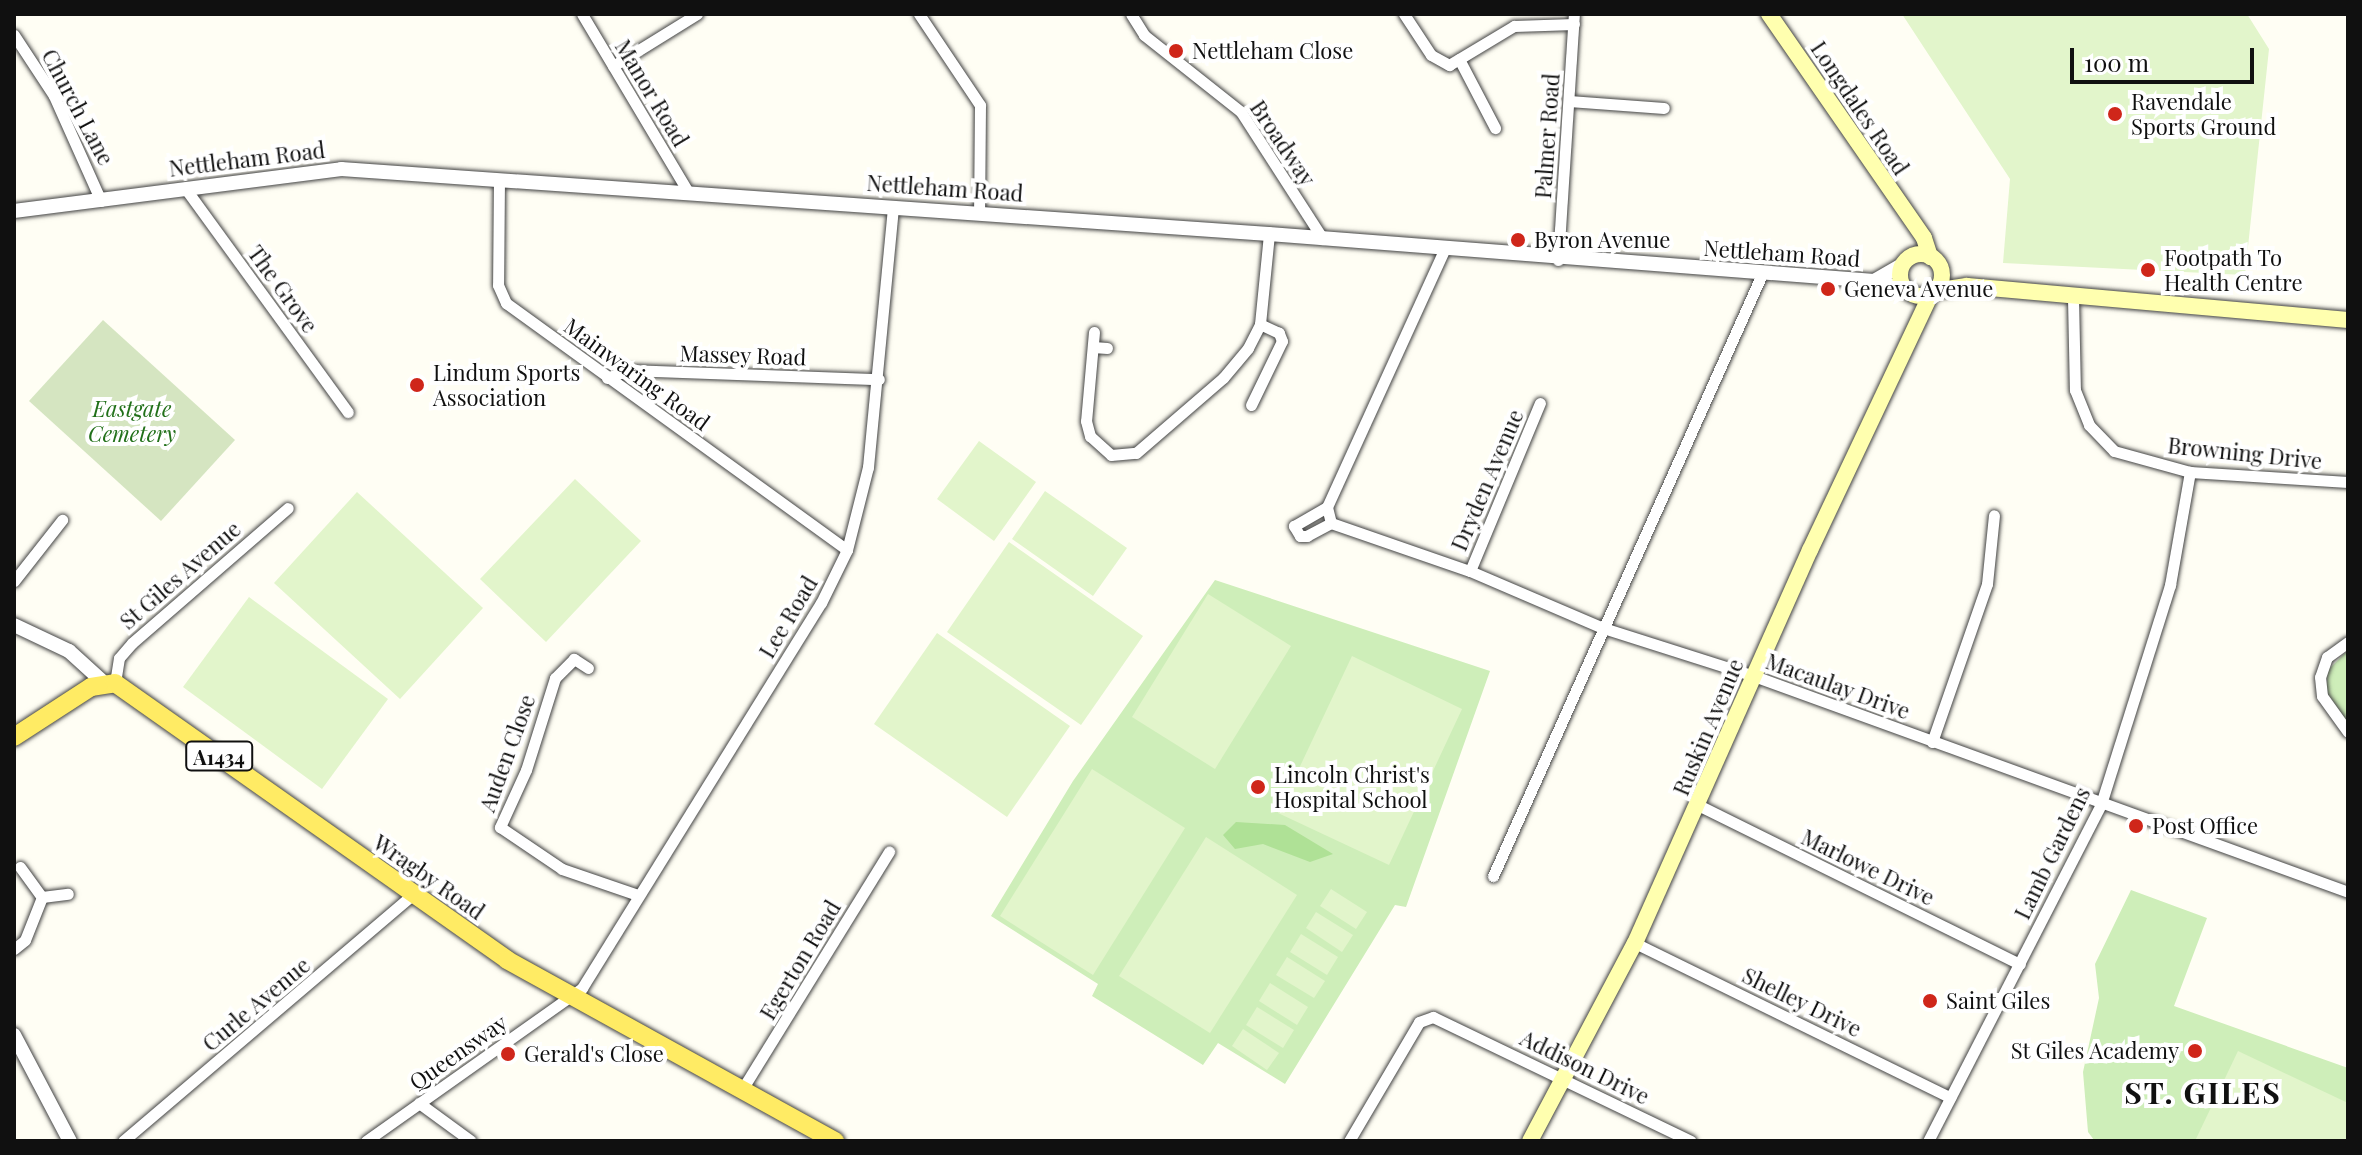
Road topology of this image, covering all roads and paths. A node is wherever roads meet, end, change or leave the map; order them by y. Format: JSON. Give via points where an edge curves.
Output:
{"nodes":[{"id":1,"x":582,"y":14,"type":"edge"},
{"id":2,"x":697,"y":14,"type":"edge"},
{"id":3,"x":919,"y":14,"type":"edge"},
{"id":4,"x":1131,"y":14,"type":"edge"},
{"id":5,"x":1404,"y":14,"type":"edge"},
{"id":6,"x":1769,"y":14,"type":"edge"},
{"id":7,"x":1574,"y":19,"type":"edge"},
{"id":8,"x":14,"y":35,"type":"edge"},
{"id":9,"x":1459,"y":59,"type":"junction"},
{"id":10,"x":613,"y":66,"type":"junction"},
{"id":11,"x":1569,"y":101,"type":"junction"},
{"id":12,"x":1664,"y":108,"type":"dead end"},
{"id":13,"x":1495,"y":128,"type":"dead end"},
{"id":14,"x":499,"y":179,"type":"junction"},
{"id":15,"x":185,"y":188,"type":"junction"},
{"id":16,"x":688,"y":192,"type":"junction"},
{"id":17,"x":101,"y":201,"type":"junction"},
{"id":18,"x":893,"y":206,"type":"junction"},
{"id":19,"x":14,"y":211,"type":"edge"},
{"id":20,"x":979,"y":212,"type":"junction"},
{"id":21,"x":1913,"y":228,"type":"junction"},
{"id":22,"x":1269,"y":234,"type":"junction"},
{"id":23,"x":1323,"y":239,"type":"junction"},
{"id":24,"x":1444,"y":250,"type":"junction"},
{"id":25,"x":1558,"y":260,"type":"junction"},
{"id":26,"x":1935,"y":262,"type":"junction"},
{"id":27,"x":1904,"y":263,"type":"junction"},
{"id":28,"x":1762,"y":274,"type":"junction"},
{"id":29,"x":1874,"y":281,"type":"junction"},
{"id":30,"x":1967,"y":286,"type":"junction"},
{"id":31,"x":1907,"y":291,"type":"junction"},
{"id":32,"x":1933,"y":292,"type":"junction"},
{"id":33,"x":2073,"y":298,"type":"junction"},
{"id":34,"x":2348,"y":320,"type":"edge"},
{"id":35,"x":1913,"y":323,"type":"junction"},
{"id":36,"x":1260,"y":324,"type":"junction"},
{"id":37,"x":1094,"y":332,"type":"dead end"},
{"id":38,"x":1093,"y":347,"type":"junction"},
{"id":39,"x":1107,"y":348,"type":"dead end"},
{"id":40,"x":607,"y":378,"type":"junction"},
{"id":41,"x":879,"y":379,"type":"junction"},
{"id":42,"x":1540,"y":403,"type":"dead end"},
{"id":43,"x":1251,"y":405,"type":"dead end"},
{"id":44,"x":348,"y":412,"type":"dead end"},
{"id":45,"x":2190,"y":472,"type":"junction"},
{"id":46,"x":2348,"y":482,"type":"edge"},
{"id":47,"x":1327,"y":507,"type":"junction"},
{"id":48,"x":288,"y":508,"type":"dead end"},
{"id":49,"x":1994,"y":515,"type":"dead end"},
{"id":50,"x":62,"y":520,"type":"dead end"},
{"id":51,"x":1331,"y":523,"type":"junction"},
{"id":52,"x":847,"y":550,"type":"junction"},
{"id":53,"x":1470,"y":571,"type":"junction"},
{"id":54,"x":14,"y":581,"type":"edge"},
{"id":55,"x":14,"y":625,"type":"edge"},
{"id":56,"x":1603,"y":628,"type":"junction"},
{"id":57,"x":2348,"y":642,"type":"edge"},
{"id":58,"x":588,"y":668,"type":"dead end"},
{"id":59,"x":1754,"y":676,"type":"junction"},
{"id":60,"x":108,"y":682,"type":"junction"},
{"id":61,"x":2348,"y":732,"type":"edge"},
{"id":62,"x":14,"y":737,"type":"edge"},
{"id":63,"x":1932,"y":742,"type":"junction"},
{"id":64,"x":2101,"y":804,"type":"junction"},
{"id":65,"x":1698,"y":805,"type":"junction"},
{"id":66,"x":889,"y":852,"type":"dead end"},
{"id":67,"x":20,"y":867,"type":"dead end"},
{"id":68,"x":1493,"y":876,"type":"dead end"},
{"id":69,"x":2348,"y":892,"type":"edge"},
{"id":70,"x":68,"y":894,"type":"dead end"},
{"id":71,"x":412,"y":895,"type":"junction"},
{"id":72,"x":638,"y":895,"type":"junction"},
{"id":73,"x":42,"y":897,"type":"junction"},
{"id":74,"x":1635,"y":943,"type":"junction"},
{"id":75,"x":14,"y":949,"type":"edge"},
{"id":76,"x":2020,"y":964,"type":"junction"},
{"id":77,"x":574,"y":995,"type":"junction"},
{"id":78,"x":14,"y":1035,"type":"edge"},
{"id":79,"x":1564,"y":1079,"type":"junction"},
{"id":80,"x":743,"y":1088,"type":"junction"},
{"id":81,"x":1950,"y":1097,"type":"junction"},
{"id":82,"x":419,"y":1103,"type":"junction"},
{"id":83,"x":70,"y":1141,"type":"edge"},
{"id":84,"x":123,"y":1141,"type":"edge"},
{"id":85,"x":366,"y":1141,"type":"edge"},
{"id":86,"x":471,"y":1141,"type":"edge"},
{"id":87,"x":835,"y":1141,"type":"edge"},
{"id":88,"x":1349,"y":1141,"type":"edge"},
{"id":89,"x":1530,"y":1141,"type":"edge"},
{"id":90,"x":1691,"y":1141,"type":"edge"},
{"id":91,"x":1928,"y":1141,"type":"edge"}],
"edges":[{"from":1,"to":10,"type":"street","name":"Manor Road"},
{"from":2,"to":10,"type":"street"},
{"from":3,"to":20,"type":"street","via":[[980,105]]},
{"from":4,"to":23,"type":"street","name":"Broadway","via":[[1144,35],[1241,112]]},
{"from":5,"to":9,"type":"street","via":[[1431,55],[1449,65]]},
{"from":6,"to":21,"type":"main road","name":"Longdales Road"},
{"from":7,"to":9,"type":"street","via":[[1514,26]]},
{"from":7,"to":11,"type":"street","name":"Palmer Road"},
{"from":8,"to":17,"type":"street","name":"Church Lane","via":[[54,96]]},
{"from":9,"to":13,"type":"street"},
{"from":10,"to":16,"type":"street","name":"Manor Road"},
{"from":11,"to":12,"type":"street"},
{"from":11,"to":25,"type":"street","name":"Palmer Road"},
{"from":14,"to":15,"type":"street","name":"Nettleham Road","via":[[341,169]]},
{"from":14,"to":16,"type":"street","name":"Nettleham Road"},
{"from":14,"to":40,"type":"street","name":"Mainwaring Road","via":[[500,296]]},
{"from":15,"to":17,"type":"street","name":"Nettleham Road"},
{"from":15,"to":44,"type":"street","name":"The Grove"},
{"from":16,"to":18,"type":"street","name":"Nettleham Road"},
{"from":17,"to":19,"type":"street","name":"Nettleham Road"},
{"from":18,"to":20,"type":"street","name":"Nettleham Road"},
{"from":18,"to":41,"type":"street","name":"Lee Road"},
{"from":20,"to":22,"type":"street","name":"Nettleham Road"},
{"from":21,"to":26,"type":"main road","name":"Longdales Road"},
{"from":21,"to":27,"type":"main road"},
{"from":22,"to":23,"type":"street","name":"Nettleham Road"},
{"from":22,"to":36,"type":"street"},
{"from":23,"to":24,"type":"street","name":"Nettleham Road"},
{"from":24,"to":25,"type":"street","name":"Nettleham Road"},
{"from":24,"to":47,"type":"street"},
{"from":25,"to":28,"type":"street","name":"Nettleham Road"},
{"from":26,"to":27,"type":"main road"},
{"from":26,"to":30,"type":"main road"},
{"from":26,"to":32,"type":"main road","via":[[1941,280]]},
{"from":27,"to":29,"type":"street","name":"Nettleham Road"},
{"from":27,"to":31,"type":"main road","via":[[1900,278]]},
{"from":28,"to":29,"type":"street","name":"Nettleham Road"},
{"from":28,"to":56,"type":"street"},
{"from":29,"to":31,"type":"street","name":"Nettleham Road"},
{"from":30,"to":32,"type":"main road"},
{"from":30,"to":33,"type":"main road"},
{"from":31,"to":32,"type":"main road"},
{"from":31,"to":35,"type":"main road"},
{"from":32,"to":35,"type":"main road","name":"Ruskin Avenue"},
{"from":33,"to":34,"type":"main road"},
{"from":33,"to":45,"type":"street","name":"Browning Drive","via":[[2072,377],[2089,425],[2114,451],[2130,459]]},
{"from":35,"to":59,"type":"main road","name":"Ruskin Avenue"},
{"from":36,"to":38,"type":"street","via":[[1223,378],[1146,447],[1123,456],[1111,455],[1090,436],[1086,421]]},
{"from":36,"to":43,"type":"street","via":[[1279,333],[1282,341]]},
{"from":37,"to":38,"type":"street"},
{"from":38,"to":39,"type":"street"},
{"from":40,"to":41,"type":"street","name":"Massey Road","via":[[628,370]]},
{"from":40,"to":52,"type":"street","name":"Mainwaring Road"},
{"from":41,"to":52,"type":"street","name":"Lee Road","via":[[868,467]]},
{"from":42,"to":53,"type":"street","name":"Dryden Avenue"},
{"from":45,"to":46,"type":"street","name":"Browning Drive"},
{"from":45,"to":64,"type":"street","name":"Lamb Gardens","via":[[2170,585]]},
{"from":47,"to":51,"type":"street"},
{"from":47,"to":51,"type":"street","via":[[1294,526],[1300,536],[1307,536]]},
{"from":48,"to":60,"type":"street","name":"St Giles Avenue","via":[[132,643]]},
{"from":49,"to":63,"type":"street","via":[[1987,584]]},
{"from":50,"to":54,"type":"street"},
{"from":51,"to":53,"type":"street","name":"Macaulay Drive"},
{"from":52,"to":72,"type":"street","name":"Lee Road","via":[[807,628]]},
{"from":53,"to":56,"type":"street","name":"Macaulay Drive"},
{"from":55,"to":60,"type":"street","via":[[69,651]]},
{"from":56,"to":59,"type":"street","name":"Macaulay Drive"},
{"from":56,"to":68,"type":"street"},
{"from":57,"to":61,"type":"street","via":[[2327,657],[2320,677],[2322,696]]},
{"from":58,"to":72,"type":"street","name":"Auden Close","via":[[574,659],[555,678],[526,770],[500,827],[562,869]]},
{"from":59,"to":63,"type":"street","name":"Macaulay Drive"},
{"from":59,"to":65,"type":"main road","name":"Ruskin Avenue"},
{"from":60,"to":62,"type":"main road"},
{"from":60,"to":71,"type":"main road","name":"Wragby Road","number":"A1434"},
{"from":63,"to":64,"type":"street","name":"Macaulay Drive"},
{"from":64,"to":69,"type":"street","name":"Macaulay Drive"},
{"from":64,"to":76,"type":"street","name":"Lamb Gardens"},
{"from":65,"to":74,"type":"main road","name":"Ruskin Avenue"},
{"from":65,"to":76,"type":"street","name":"Marlowe Drive"},
{"from":66,"to":80,"type":"street","name":"Egerton Road"},
{"from":67,"to":73,"type":"street"},
{"from":70,"to":73,"type":"street"},
{"from":71,"to":77,"type":"main road","name":"Wragby Road","number":"A1434","via":[[507,960]]},
{"from":71,"to":84,"type":"street","name":"Curle Avenue"},
{"from":72,"to":77,"type":"street","name":"Lee Road"},
{"from":73,"to":75,"type":"street","via":[[25,940]]},
{"from":74,"to":79,"type":"main road","name":"Ruskin Avenue"},
{"from":74,"to":81,"type":"street","name":"Shelley Drive"},
{"from":76,"to":81,"type":"street","name":"Lamb Gardens"},
{"from":77,"to":80,"type":"main road","name":"Wragby Road","number":"A1434"},
{"from":77,"to":82,"type":"street","name":"Queensway"},
{"from":78,"to":83,"type":"street"},
{"from":79,"to":88,"type":"street","name":"Addison Drive","via":[[1433,1017],[1419,1022]]},
{"from":79,"to":89,"type":"main road","name":"Ruskin Avenue"},
{"from":79,"to":90,"type":"street","name":"Addison Drive"},
{"from":80,"to":87,"type":"main road","name":"Wragby Road","number":"A1434"},
{"from":81,"to":91,"type":"street","name":"Lamb Gardens"},
{"from":82,"to":85,"type":"street","name":"Queensway"},
{"from":82,"to":86,"type":"street"}]}
